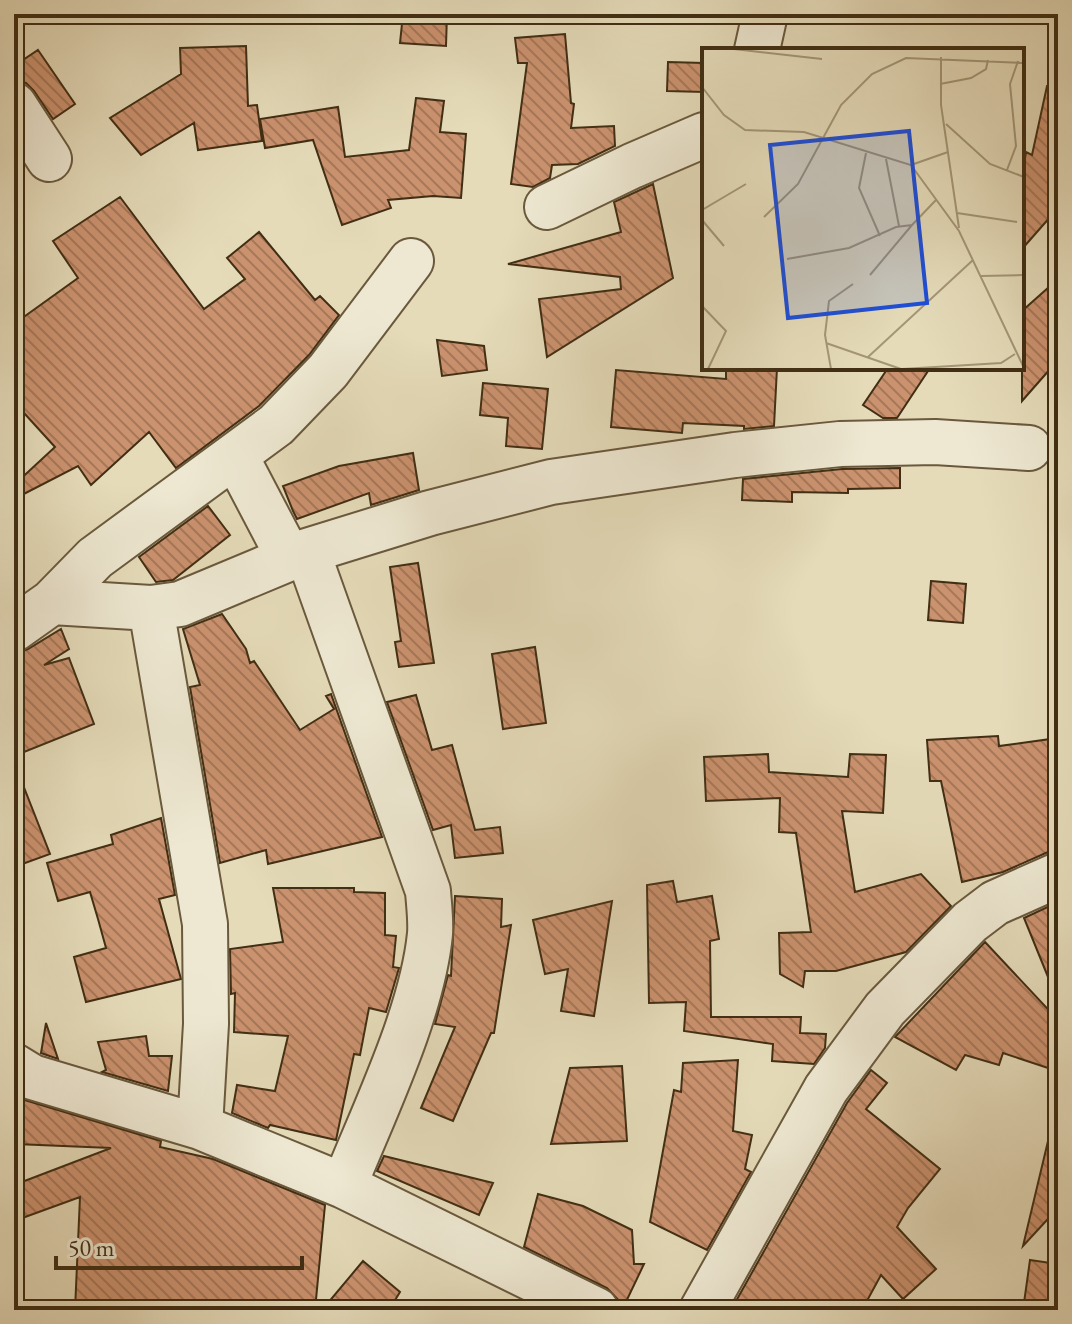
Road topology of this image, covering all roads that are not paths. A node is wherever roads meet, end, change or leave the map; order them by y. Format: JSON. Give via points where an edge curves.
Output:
{"nodes":[{"id":1,"x":765,"y":14,"type":"edge"},
{"id":2,"x":757,"y":48,"type":"edge"},
{"id":3,"x":14,"y":105,"type":"edge"},
{"id":4,"x":702,"y":136,"type":"edge"},
{"id":5,"x":49,"y":159,"type":"dead end"},
{"id":6,"x":547,"y":207,"type":"dead end"},
{"id":7,"x":411,"y":261,"type":"dead end"},
{"id":8,"x":1029,"y":448,"type":"dead end"},
{"id":9,"x":236,"y":457,"type":"junction"},
{"id":10,"x":298,"y":555,"type":"junction"},
{"id":11,"x":52,"y":602,"type":"junction"},
{"id":12,"x":151,"y":608,"type":"junction"},
{"id":13,"x":14,"y":629,"type":"edge"},
{"id":14,"x":1058,"y":875,"type":"edge"},
{"id":15,"x":14,"y":1066,"type":"edge"},
{"id":16,"x":200,"y":1127,"type":"junction"},
{"id":17,"x":344,"y":1186,"type":"junction"},
{"id":18,"x":596,"y":1310,"type":"edge"},
{"id":19,"x":702,"y":1310,"type":"edge"}],
"edges":[{"from":1,"to":2,"type":"street"},
{"from":3,"to":5,"type":"street"},
{"from":4,"to":6,"type":"street"},
{"from":7,"to":9,"type":"street","via":[[328,371]]},
{"from":8,"to":10,"type":"street","via":[[935,442],[840,444],[735,455],[551,482]]},
{"from":9,"to":10,"type":"street"},
{"from":9,"to":11,"type":"street","via":[[95,558]]},
{"from":10,"to":12,"type":"street","via":[[180,604]]},
{"from":10,"to":17,"type":"street","via":[[428,891],[430,932],[422,976],[400,1047]]},
{"from":11,"to":12,"type":"street"},
{"from":11,"to":13,"type":"street"},
{"from":12,"to":16,"type":"street","via":[[205,924]]},
{"from":14,"to":19,"type":"street","via":[[995,903],[970,922],[885,1009],[826,1089]]},
{"from":15,"to":16,"type":"street","via":[[32,1077]]},
{"from":16,"to":17,"type":"street"},
{"from":17,"to":18,"type":"street"}]}
